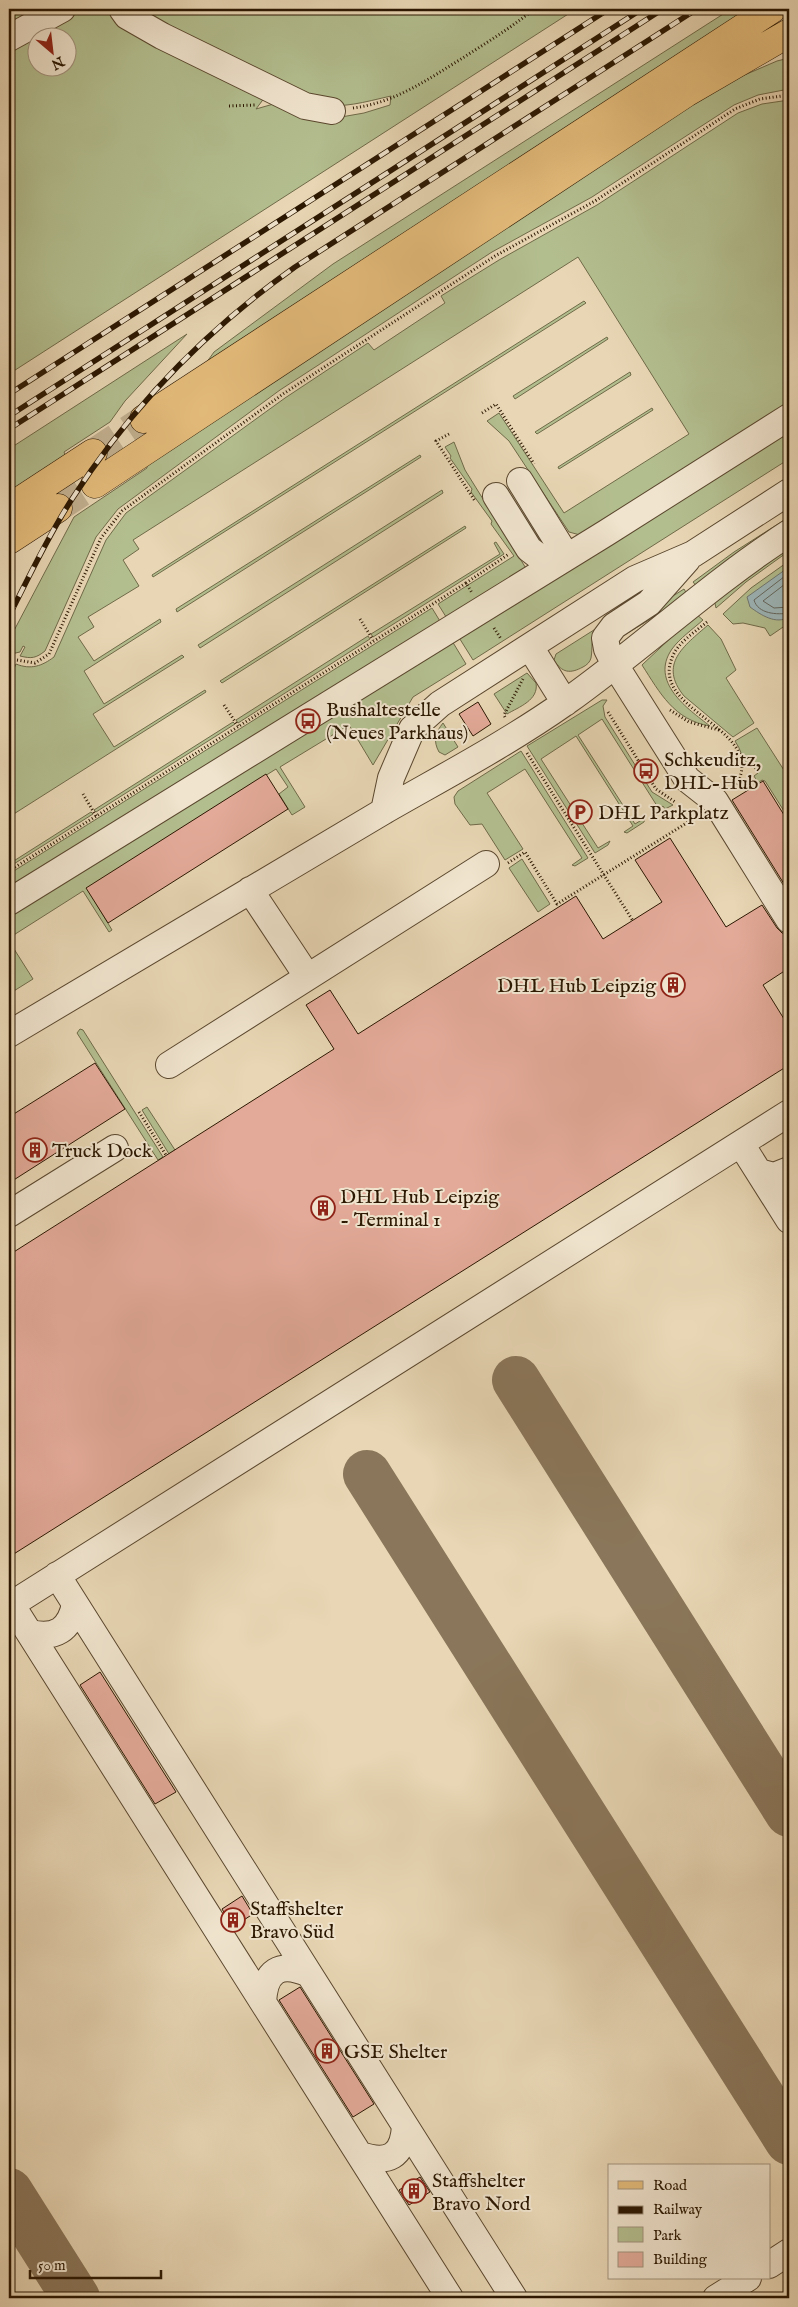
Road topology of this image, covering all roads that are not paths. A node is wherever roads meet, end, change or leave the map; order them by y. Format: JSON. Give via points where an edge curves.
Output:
{"nodes":[{"id":1,"x":62,"y":9,"type":"edge"},
{"id":2,"x":122,"y":9,"type":"edge"},
{"id":3,"x":772,"y":9,"type":"edge"},
{"id":4,"x":9,"y":38,"type":"edge"},
{"id":5,"x":783,"y":41,"type":"edge"},
{"id":6,"x":332,"y":111,"type":"road end"},
{"id":7,"x":789,"y":417,"type":"edge"},
{"id":8,"x":144,"y":419,"type":"tunnel mouth"},
{"id":9,"x":93,"y":452,"type":"tunnel mouth"},
{"id":10,"x":529,"y":476,"type":"road end"},
{"id":11,"x":95,"y":484,"type":"tunnel mouth"},
{"id":12,"x":789,"y":492,"type":"edge"},
{"id":13,"x":487,"y":501,"type":"road end"},
{"id":14,"x":9,"y":508,"type":"edge"},
{"id":15,"x":58,"y":508,"type":"tunnel mouth"},
{"id":16,"x":789,"y":533,"type":"edge"},
{"id":17,"x":9,"y":540,"type":"edge"},
{"id":18,"x":692,"y":554,"type":"junction"},
{"id":19,"x":567,"y":557,"type":"junction"},
{"id":20,"x":521,"y":652,"type":"junction"},
{"id":21,"x":615,"y":666,"type":"junction"},
{"id":22,"x":565,"y":703,"type":"junction"},
{"id":23,"x":384,"y":811,"type":"junction"},
{"id":24,"x":486,"y":864,"type":"road end"},
{"id":25,"x":250,"y":890,"type":"junction"},
{"id":26,"x":9,"y":902,"type":"edge"},
{"id":27,"x":789,"y":920,"type":"edge"},
{"id":28,"x":307,"y":976,"type":"junction"},
{"id":29,"x":9,"y":1034,"type":"edge"},
{"id":30,"x":169,"y":1065,"type":"dead end"},
{"id":31,"x":788,"y":1116,"type":"edge"},
{"id":32,"x":741,"y":1144,"type":"junction"},
{"id":33,"x":115,"y":1148,"type":"dead end"},
{"id":34,"x":789,"y":1170,"type":"edge"},
{"id":35,"x":759,"y":1172,"type":"junction"},
{"id":36,"x":9,"y":1214,"type":"edge"},
{"id":37,"x":789,"y":1220,"type":"edge"},
{"id":38,"x":57,"y":1575,"type":"junction"},
{"id":39,"x":75,"y":1604,"type":"junction"},
{"id":40,"x":10,"y":1605,"type":"edge"},
{"id":41,"x":30,"y":1633,"type":"junction"},
{"id":42,"x":309,"y":1974,"type":"junction"},
{"id":43,"x":263,"y":2002,"type":"junction"},
{"id":44,"x":405,"y":2126,"type":"junction"},
{"id":45,"x":360,"y":2155,"type":"junction"},
{"id":46,"x":789,"y":2252,"type":"edge"},
{"id":47,"x":770,"y":2264,"type":"edge"},
{"id":48,"x":745,"y":2280,"type":"edge"},
{"id":49,"x":450,"y":2298,"type":"edge"},
{"id":50,"x":514,"y":2298,"type":"edge"},
{"id":51,"x":716,"y":2298,"type":"edge"}],
"edges":[{"from":1,"to":4,"type":"street"},
{"from":2,"to":6,"type":"street","via":[[127,16],[162,36],[284,96],[305,106]]},
{"from":3,"to":8,"type":"main road"},
{"from":5,"to":11,"type":"main road","via":[[686,93]]},
{"from":7,"to":19,"type":"street"},
{"from":9,"to":14,"type":"main road"},
{"from":10,"to":19,"type":"street"},
{"from":12,"to":18,"type":"street"},
{"from":13,"to":19,"type":"street","via":[[529,549],[546,562]]},
{"from":15,"to":17,"type":"main road"},
{"from":16,"to":21,"type":"street","via":[[752,557]]},
{"from":18,"to":20,"type":"street","via":[[635,579]]},
{"from":18,"to":21,"type":"street","via":[[650,603],[614,626],[605,638]]},
{"from":19,"to":26,"type":"street"},
{"from":20,"to":22,"type":"street"},
{"from":20,"to":23,"type":"street","via":[[440,704],[412,729],[391,778]]},
{"from":21,"to":22,"type":"street"},
{"from":21,"to":27,"type":"street","via":[[687,779],[715,801]]},
{"from":22,"to":23,"type":"street"},
{"from":23,"to":25,"type":"street"},
{"from":24,"to":28,"type":"street"},
{"from":25,"to":28,"type":"street"},
{"from":25,"to":29,"type":"street"},
{"from":28,"to":30,"type":"street"},
{"from":31,"to":32,"type":"street"},
{"from":32,"to":35,"type":"street"},
{"from":32,"to":38,"type":"street"},
{"from":33,"to":36,"type":"street"},
{"from":34,"to":35,"type":"street","via":[[774,1176]]},
{"from":35,"to":37,"type":"street"},
{"from":38,"to":39,"type":"street"},
{"from":38,"to":40,"type":"street"},
{"from":39,"to":41,"type":"street","via":[[73,1619],[60,1630],[45,1636]]},
{"from":39,"to":42,"type":"street"},
{"from":40,"to":41,"type":"street"},
{"from":41,"to":43,"type":"street"},
{"from":42,"to":43,"type":"street","via":[[293,1967],[276,1971],[264,1985]]},
{"from":42,"to":44,"type":"street"},
{"from":43,"to":45,"type":"street"},
{"from":44,"to":45,"type":"street","via":[[404,2143],[393,2156],[376,2160]]},
{"from":44,"to":50,"type":"street"},
{"from":45,"to":49,"type":"street"},
{"from":46,"to":47,"type":"street"},
{"from":48,"to":51,"type":"street"}]}
